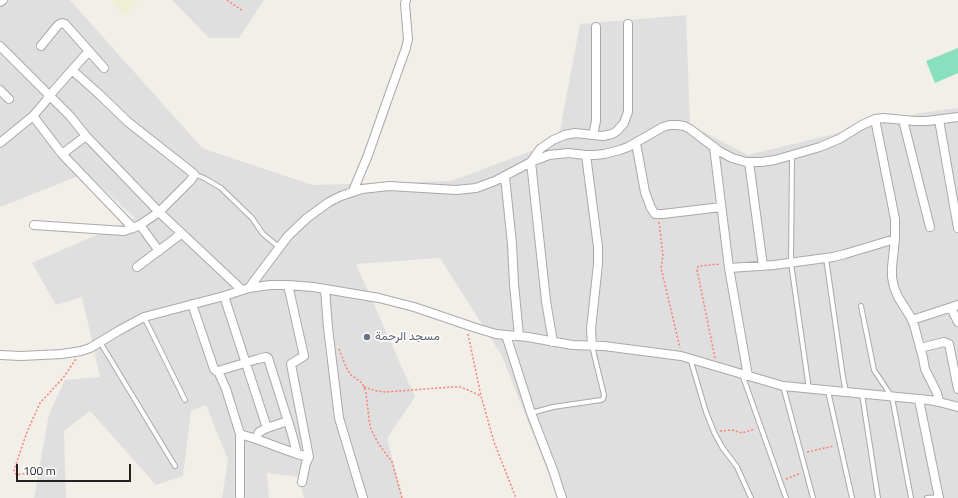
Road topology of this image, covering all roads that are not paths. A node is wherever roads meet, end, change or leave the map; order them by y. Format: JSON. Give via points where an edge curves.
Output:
{"nodes":[{"id":1,"x":406,"y":0,"type":"edge"},
{"id":2,"x":628,"y":24,"type":"dead end"},
{"id":3,"x":596,"y":27,"type":"dead end"},
{"id":4,"x":0,"y":46,"type":"edge"},
{"id":5,"x":41,"y":46,"type":"dead end"},
{"id":6,"x":89,"y":51,"type":"junction"},
{"id":7,"x":104,"y":68,"type":"dead end"},
{"id":8,"x":72,"y":70,"type":"junction"},
{"id":9,"x":0,"y":90,"type":"edge"},
{"id":10,"x":50,"y":95,"type":"junction"},
{"id":11,"x":9,"y":99,"type":"dead end"},
{"id":12,"x":33,"y":116,"type":"junction"},
{"id":13,"x":958,"y":117,"type":"edge"},
{"id":14,"x":875,"y":119,"type":"junction"},
{"id":15,"x":903,"y":120,"type":"junction"},
{"id":16,"x":939,"y":120,"type":"junction"},
{"id":17,"x":593,"y":135,"type":"junction"},
{"id":18,"x":86,"y":136,"type":"junction"},
{"id":19,"x":0,"y":143,"type":"edge"},
{"id":20,"x":636,"y":143,"type":"junction"},
{"id":21,"x":714,"y":147,"type":"junction"},
{"id":22,"x":62,"y":154,"type":"junction"},
{"id":23,"x":586,"y":155,"type":"junction"},
{"id":24,"x":792,"y":155,"type":"junction"},
{"id":25,"x":531,"y":162,"type":"junction"},
{"id":26,"x":749,"y":162,"type":"junction"},
{"id":27,"x":194,"y":174,"type":"junction"},
{"id":28,"x":505,"y":177,"type":"junction"},
{"id":29,"x":353,"y":191,"type":"junction"},
{"id":30,"x":721,"y":207,"type":"junction"},
{"id":31,"x":159,"y":212,"type":"junction"},
{"id":32,"x":34,"y":225,"type":"dead end"},
{"id":33,"x":137,"y":227,"type":"junction"},
{"id":34,"x":930,"y":227,"type":"dead end"},
{"id":35,"x":958,"y":228,"type":"edge"},
{"id":36,"x":181,"y":234,"type":"junction"},
{"id":37,"x":895,"y":239,"type":"junction"},
{"id":38,"x":280,"y":247,"type":"junction"},
{"id":39,"x":158,"y":250,"type":"junction"},
{"id":40,"x":826,"y":258,"type":"junction"},
{"id":41,"x":791,"y":263,"type":"junction"},
{"id":42,"x":729,"y":266,"type":"junction"},
{"id":43,"x":764,"y":266,"type":"junction"},
{"id":44,"x":137,"y":267,"type":"dead end"},
{"id":45,"x":288,"y":285,"type":"junction"},
{"id":46,"x":245,"y":289,"type":"junction"},
{"id":47,"x":325,"y":289,"type":"junction"},
{"id":48,"x":224,"y":296,"type":"junction"},
{"id":49,"x":192,"y":304,"type":"junction"},
{"id":50,"x":861,"y":306,"type":"dead end"},
{"id":51,"x":954,"y":307,"type":"edge"},
{"id":52,"x":144,"y":317,"type":"junction"},
{"id":53,"x":912,"y":320,"type":"junction"},
{"id":54,"x":958,"y":322,"type":"edge"},
{"id":55,"x":506,"y":335,"type":"junction"},
{"id":56,"x":519,"y":336,"type":"junction"},
{"id":57,"x":100,"y":341,"type":"junction"},
{"id":58,"x":553,"y":342,"type":"junction"},
{"id":59,"x":592,"y":346,"type":"junction"},
{"id":60,"x":920,"y":348,"type":"junction"},
{"id":61,"x":0,"y":356,"type":"edge"},
{"id":62,"x":690,"y":358,"type":"junction"},
{"id":63,"x":246,"y":362,"type":"junction"},
{"id":64,"x":218,"y":371,"type":"junction"},
{"id":65,"x":745,"y":375,"type":"junction"},
{"id":66,"x":783,"y":386,"type":"junction"},
{"id":67,"x":809,"y":389,"type":"junction"},
{"id":68,"x":958,"y":389,"type":"edge"},
{"id":69,"x":828,"y":391,"type":"junction"},
{"id":70,"x":846,"y":392,"type":"junction"},
{"id":71,"x":862,"y":394,"type":"junction"},
{"id":72,"x":892,"y":397,"type":"junction"},
{"id":73,"x":185,"y":400,"type":"dead end"},
{"id":74,"x":919,"y":400,"type":"junction"},
{"id":75,"x":939,"y":402,"type":"junction"},
{"id":76,"x":958,"y":407,"type":"edge"},
{"id":77,"x":531,"y":413,"type":"junction"},
{"id":78,"x":288,"y":421,"type":"junction"},
{"id":79,"x":267,"y":428,"type":"junction"},
{"id":80,"x":240,"y":434,"type":"junction"},
{"id":81,"x":256,"y":439,"type":"junction"},
{"id":82,"x":297,"y":454,"type":"junction"},
{"id":83,"x":309,"y":457,"type":"junction"},
{"id":84,"x":175,"y":466,"type":"dead end"},
{"id":85,"x":302,"y":482,"type":"dead end"},
{"id":86,"x":240,"y":496,"type":"dead end"},
{"id":87,"x":939,"y":497,"type":"edge"},
{"id":88,"x":364,"y":498,"type":"edge"},
{"id":89,"x":562,"y":498,"type":"edge"},
{"id":90,"x":751,"y":498,"type":"edge"},
{"id":91,"x":786,"y":498,"type":"edge"},
{"id":92,"x":813,"y":498,"type":"edge"},
{"id":93,"x":852,"y":498,"type":"edge"},
{"id":94,"x":878,"y":498,"type":"edge"},
{"id":95,"x":911,"y":498,"type":"edge"},
{"id":96,"x":927,"y":498,"type":"edge"}],
"edges":[{"from":1,"to":29,"type":"street","via":[[406,48]]},
{"from":2,"to":17,"type":"street","via":[[626,118],[621,127],[612,134]]},
{"from":3,"to":17,"type":"street","via":[[596,122]]},
{"from":4,"to":10,"type":"street"},
{"from":5,"to":6,"type":"street","via":[[62,23]]},
{"from":6,"to":7,"type":"street"},
{"from":6,"to":8,"type":"street"},
{"from":8,"to":10,"type":"street"},
{"from":8,"to":27,"type":"street","via":[[128,122]]},
{"from":9,"to":11,"type":"street"},
{"from":10,"to":12,"type":"street"},
{"from":10,"to":18,"type":"street"},
{"from":12,"to":19,"type":"street"},
{"from":12,"to":22,"type":"street"},
{"from":13,"to":16,"type":"street"},
{"from":14,"to":15,"type":"street"},
{"from":14,"to":24,"type":"street","via":[[829,144]]},
{"from":14,"to":37,"type":"street","via":[[895,219]]},
{"from":15,"to":16,"type":"street"},
{"from":15,"to":34,"type":"street"},
{"from":16,"to":35,"type":"street"},
{"from":17,"to":25,"type":"street","via":[[570,134],[553,140],[540,149]]},
{"from":18,"to":22,"type":"street"},
{"from":18,"to":31,"type":"street"},
{"from":20,"to":21,"type":"street","via":[[663,128],[677,125],[690,129]]},
{"from":20,"to":23,"type":"street","via":[[612,153]]},
{"from":20,"to":30,"type":"street","via":[[646,192],[654,212],[658,214]]},
{"from":21,"to":26,"type":"street","via":[[732,158]]},
{"from":21,"to":30,"type":"street"},
{"from":22,"to":33,"type":"street"},
{"from":23,"to":25,"type":"street","via":[[549,155]]},
{"from":23,"to":59,"type":"street","via":[[598,247],[591,329]]},
{"from":24,"to":26,"type":"street","via":[[768,162]]},
{"from":24,"to":41,"type":"lane"},
{"from":25,"to":28,"type":"street"},
{"from":25,"to":58,"type":"street"},
{"from":26,"to":43,"type":"street"},
{"from":27,"to":31,"type":"street","via":[[194,177]]},
{"from":27,"to":38,"type":"lane","via":[[221,188],[252,218],[263,234]]},
{"from":28,"to":29,"type":"street","via":[[486,185],[466,189],[389,186]]},
{"from":28,"to":56,"type":"street"},
{"from":29,"to":38,"type":"street","via":[[329,202],[312,214]]},
{"from":30,"to":42,"type":"street"},
{"from":31,"to":33,"type":"street"},
{"from":31,"to":36,"type":"street"},
{"from":32,"to":33,"type":"street","via":[[124,231]]},
{"from":33,"to":39,"type":"street"},
{"from":36,"to":39,"type":"street"},
{"from":36,"to":46,"type":"street"},
{"from":37,"to":40,"type":"street"},
{"from":37,"to":53,"type":"street","via":[[892,267],[894,287]]},
{"from":38,"to":46,"type":"street"},
{"from":39,"to":44,"type":"street"},
{"from":40,"to":41,"type":"street"},
{"from":40,"to":70,"type":"lane"},
{"from":41,"to":43,"type":"street"},
{"from":41,"to":67,"type":"lane"},
{"from":42,"to":43,"type":"street"},
{"from":42,"to":65,"type":"street"},
{"from":45,"to":46,"type":"street"},
{"from":45,"to":47,"type":"street"},
{"from":45,"to":83,"type":"street","via":[[304,356],[292,364]]},
{"from":46,"to":48,"type":"street"},
{"from":47,"to":55,"type":"street","via":[[396,302]]},
{"from":47,"to":88,"type":"street","via":[[339,418]]},
{"from":48,"to":49,"type":"street"},
{"from":48,"to":63,"type":"street"},
{"from":49,"to":52,"type":"street"},
{"from":49,"to":64,"type":"street","via":[[214,369]]},
{"from":50,"to":72,"type":"lane","via":[[874,370]]},
{"from":51,"to":53,"type":"street"},
{"from":51,"to":54,"type":"street"},
{"from":52,"to":57,"type":"street"},
{"from":52,"to":73,"type":"lane"},
{"from":53,"to":60,"type":"street"},
{"from":55,"to":56,"type":"street"},
{"from":55,"to":77,"type":"street"},
{"from":56,"to":58,"type":"street"},
{"from":57,"to":61,"type":"street","via":[[81,351]]},
{"from":57,"to":84,"type":"lane"},
{"from":58,"to":59,"type":"street"},
{"from":59,"to":62,"type":"street"},
{"from":59,"to":77,"type":"lane","via":[[603,399]]},
{"from":60,"to":68,"type":"street","via":[[944,342],[949,344]]},
{"from":60,"to":75,"type":"street","via":[[925,370]]},
{"from":62,"to":65,"type":"street"},
{"from":62,"to":90,"type":"lane","via":[[714,432],[737,467]]},
{"from":63,"to":64,"type":"street"},
{"from":63,"to":78,"type":"street","via":[[268,358]]},
{"from":63,"to":79,"type":"street"},
{"from":64,"to":80,"type":"street"},
{"from":65,"to":66,"type":"street"},
{"from":65,"to":91,"type":"lane","via":[[760,427]]},
{"from":66,"to":67,"type":"street"},
{"from":66,"to":92,"type":"lane"},
{"from":67,"to":69,"type":"street"},
{"from":69,"to":70,"type":"street"},
{"from":69,"to":93,"type":"lane"},
{"from":70,"to":71,"type":"street"},
{"from":71,"to":72,"type":"street"},
{"from":71,"to":94,"type":"lane"},
{"from":72,"to":74,"type":"street"},
{"from":72,"to":95,"type":"lane"},
{"from":74,"to":75,"type":"street"},
{"from":74,"to":87,"type":"street"},
{"from":75,"to":76,"type":"street"},
{"from":77,"to":89,"type":"street"},
{"from":78,"to":79,"type":"street"},
{"from":78,"to":82,"type":"street"},
{"from":79,"to":81,"type":"street","via":[[259,432]]},
{"from":80,"to":81,"type":"street"},
{"from":80,"to":86,"type":"street"},
{"from":81,"to":82,"type":"street"},
{"from":82,"to":83,"type":"street"},
{"from":83,"to":85,"type":"street"},
{"from":87,"to":96,"type":"lane"}]}
